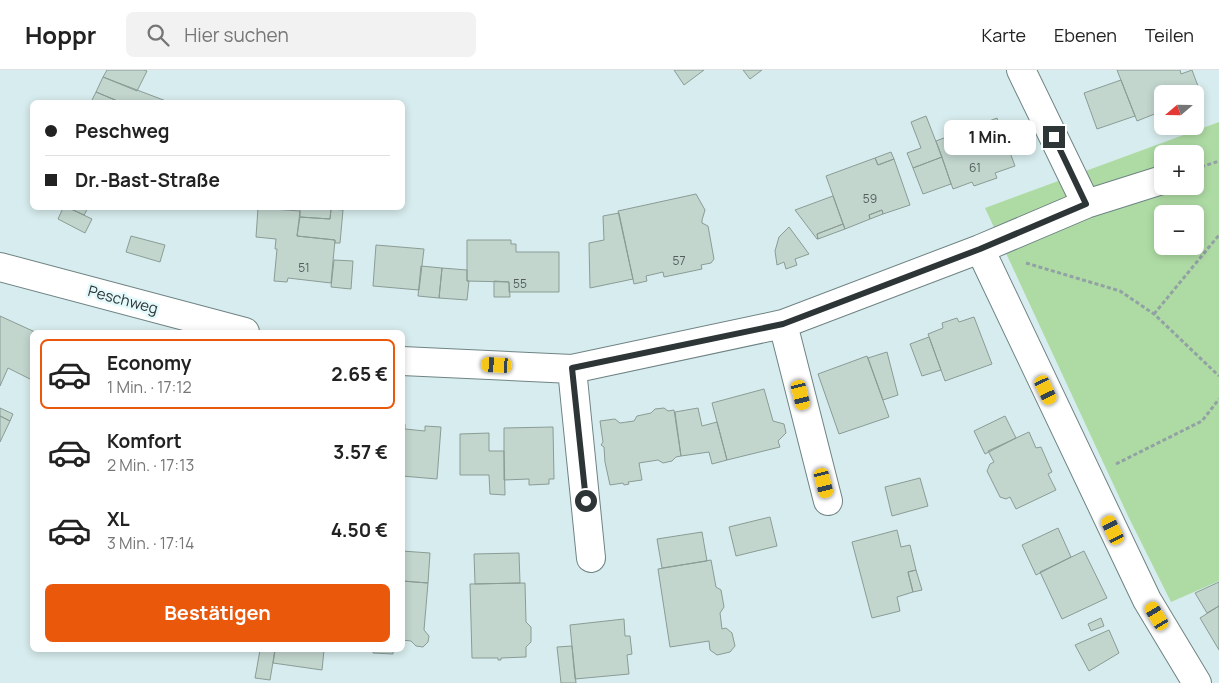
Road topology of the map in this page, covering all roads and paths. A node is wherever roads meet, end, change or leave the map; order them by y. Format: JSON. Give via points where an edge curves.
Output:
{"nodes":[{"id":1,"x":1021,"y":70,"type":"edge"},
{"id":2,"x":1219,"y":160,"type":"edge"},
{"id":3,"x":1204,"y":166,"type":"edge"},
{"id":4,"x":1154,"y":183,"type":"edge"},
{"id":5,"x":1086,"y":204,"type":"junction"},
{"id":6,"x":1219,"y":235,"type":"edge"},
{"id":7,"x":980,"y":249,"type":"junction"},
{"id":8,"x":1024,"y":263,"type":"dead end"},
{"id":9,"x":0,"y":267,"type":"edge"},
{"id":10,"x":1154,"y":314,"type":"junction"},
{"id":11,"x":783,"y":324,"type":"junction"},
{"id":12,"x":237,"y":330,"type":"edge"},
{"id":13,"x":405,"y":361,"type":"edge"},
{"id":14,"x":572,"y":368,"type":"junction"},
{"id":15,"x":1219,"y":376,"type":"edge"},
{"id":16,"x":1219,"y":400,"type":"edge"},
{"id":17,"x":1088,"y":478,"type":"junction"},
{"id":18,"x":828,"y":501,"type":"dead end"},
{"id":19,"x":591,"y":558,"type":"dead end"},
{"id":20,"x":1197,"y":683,"type":"edge"}],
"edges":[{"from":1,"to":5,"type":"street"},
{"from":2,"to":3,"type":"path"},
{"from":4,"to":5,"type":"street"},
{"from":5,"to":7,"type":"street"},
{"from":6,"to":10,"type":"path"},
{"from":7,"to":11,"type":"street"},
{"from":7,"to":17,"type":"street"},
{"from":8,"to":10,"type":"path","via":[[1120,291]]},
{"from":9,"to":12,"type":"street","name":"Peschweg"},
{"from":10,"to":15,"type":"path"},
{"from":11,"to":14,"type":"street"},
{"from":11,"to":18,"type":"street"},
{"from":13,"to":14,"type":"street"},
{"from":14,"to":19,"type":"street"},
{"from":16,"to":17,"type":"path","via":[[1202,421]]},
{"from":17,"to":20,"type":"street","via":[[1147,600]]}]}
